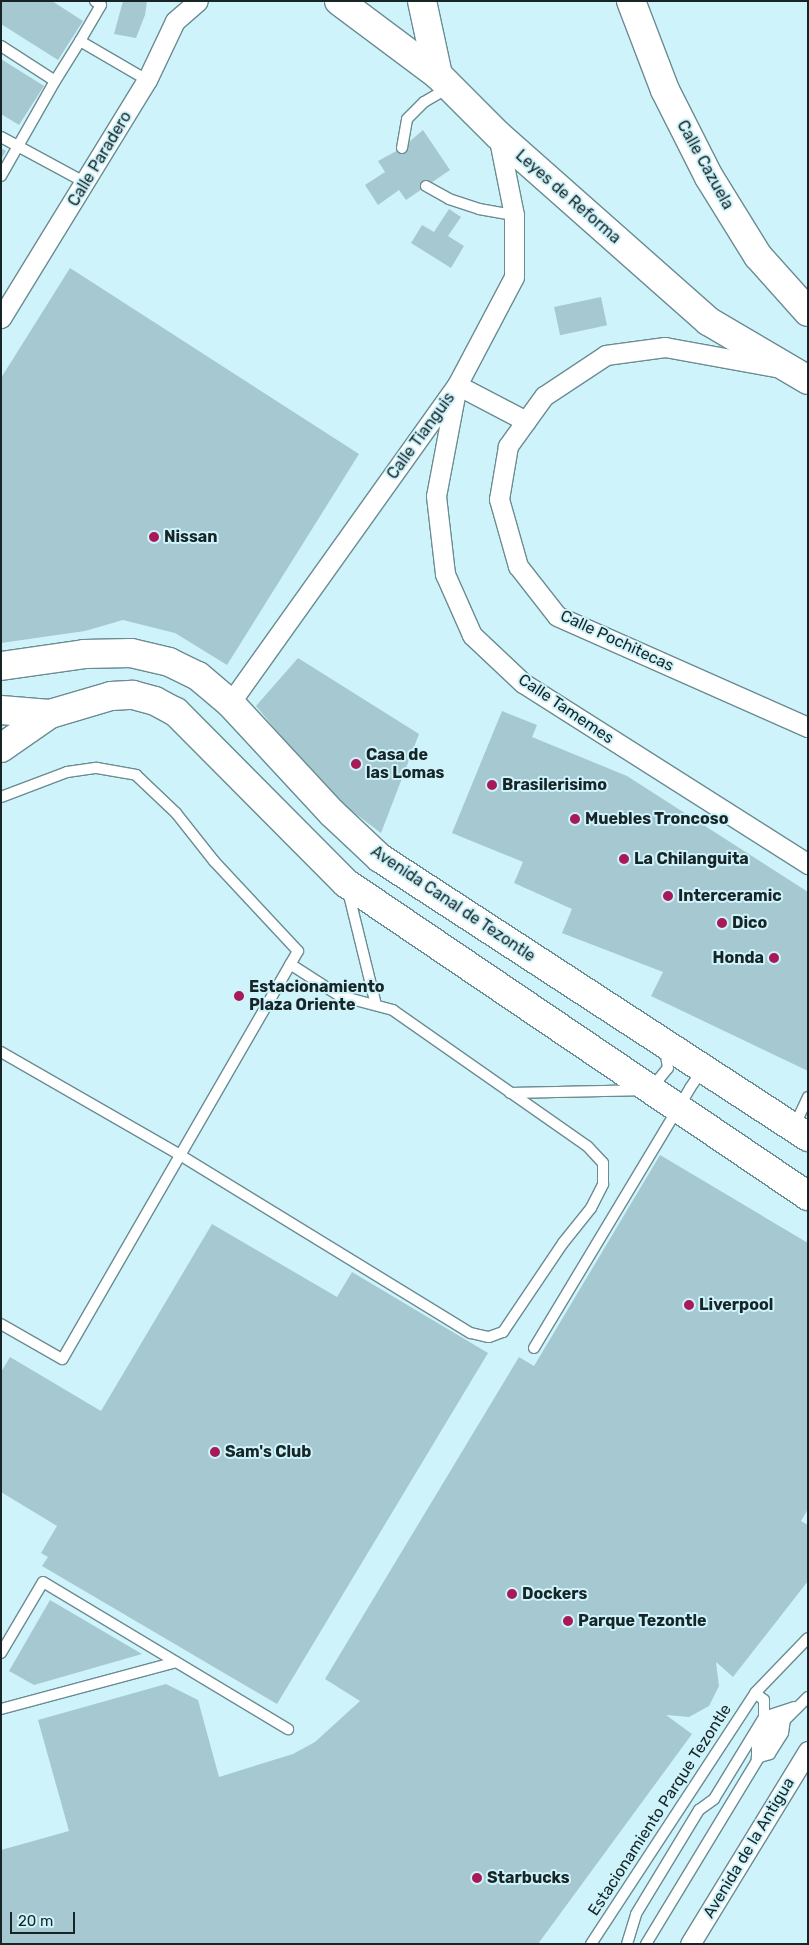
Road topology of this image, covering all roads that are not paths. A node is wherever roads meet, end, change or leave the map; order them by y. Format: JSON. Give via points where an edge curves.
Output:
{"nodes":[{"id":1,"x":198,"y":1,"type":"edge"},
{"id":2,"x":339,"y":1,"type":"edge"},
{"id":3,"x":422,"y":1,"type":"edge"},
{"id":4,"x":631,"y":1,"type":"edge"},
{"id":5,"x":100,"y":2,"type":"edge"},
{"id":6,"x":80,"y":41,"type":"junction"},
{"id":7,"x":1,"y":46,"type":"edge"},
{"id":8,"x":147,"y":80,"type":"junction"},
{"id":9,"x":55,"y":81,"type":"junction"},
{"id":10,"x":444,"y":81,"type":"junction"},
{"id":11,"x":498,"y":135,"type":"junction"},
{"id":12,"x":1,"y":137,"type":"edge"},
{"id":13,"x":17,"y":148,"type":"junction"},
{"id":14,"x":402,"y":148,"type":"dead end"},
{"id":15,"x":1,"y":176,"type":"edge"},
{"id":16,"x":86,"y":183,"type":"junction"},
{"id":17,"x":426,"y":186,"type":"dead end"},
{"id":18,"x":514,"y":215,"type":"junction"},
{"id":19,"x":808,"y":312,"type":"edge"},
{"id":20,"x":1,"y":318,"type":"edge"},
{"id":21,"x":797,"y":374,"type":"edge"},
{"id":22,"x":457,"y":385,"type":"junction"},
{"id":23,"x":526,"y":421,"type":"junction"},
{"id":24,"x":1,"y":666,"type":"edge"},
{"id":25,"x":230,"y":703,"type":"junction"},
{"id":26,"x":1,"y":710,"type":"edge"},
{"id":27,"x":50,"y":714,"type":"junction"},
{"id":28,"x":808,"y":727,"type":"edge"},
{"id":29,"x":1,"y":748,"type":"edge"},
{"id":30,"x":1,"y":796,"type":"edge"},
{"id":31,"x":808,"y":864,"type":"edge"},
{"id":32,"x":346,"y":883,"type":"junction"},
{"id":33,"x":290,"y":964,"type":"junction"},
{"id":34,"x":376,"y":1005,"type":"junction"},
{"id":35,"x":664,"y":1043,"type":"junction"},
{"id":36,"x":1,"y":1052,"type":"edge"},
{"id":37,"x":712,"y":1075,"type":"junction"},
{"id":38,"x":650,"y":1090,"type":"junction"},
{"id":39,"x":510,"y":1093,"type":"junction"},
{"id":40,"x":808,"y":1097,"type":"edge"},
{"id":41,"x":678,"y":1109,"type":"junction"},
{"id":42,"x":801,"y":1133,"type":"edge"},
{"id":43,"x":180,"y":1155,"type":"junction"},
{"id":44,"x":808,"y":1196,"type":"edge"},
{"id":45,"x":1,"y":1324,"type":"edge"},
{"id":46,"x":534,"y":1348,"type":"dead end"},
{"id":47,"x":808,"y":1638,"type":"edge"},
{"id":48,"x":1,"y":1653,"type":"edge"},
{"id":49,"x":176,"y":1662,"type":"junction"},
{"id":50,"x":755,"y":1693,"type":"junction"},
{"id":51,"x":808,"y":1697,"type":"edge"},
{"id":52,"x":797,"y":1707,"type":"junction"},
{"id":53,"x":1,"y":1710,"type":"edge"},
{"id":54,"x":764,"y":1717,"type":"junction"},
{"id":55,"x":288,"y":1729,"type":"dead end"},
{"id":56,"x":805,"y":1758,"type":"edge"},
{"id":57,"x":590,"y":1944,"type":"edge"},
{"id":58,"x":627,"y":1944,"type":"edge"},
{"id":59,"x":646,"y":1944,"type":"edge"},
{"id":60,"x":690,"y":1944,"type":"edge"}],
"edges":[{"from":1,"to":8,"type":"street","name":"Calle Paradero","via":[[176,20]]},
{"from":2,"to":10,"type":"main road","name":"Leyes de Reforma"},
{"from":3,"to":10,"type":"main road"},
{"from":4,"to":19,"type":"main road","name":"Calle Cazuela","via":[[664,90],[709,177],[758,256]]},
{"from":5,"to":6,"type":"lane"},
{"from":6,"to":8,"type":"lane"},
{"from":6,"to":9,"type":"lane"},
{"from":7,"to":9,"type":"lane"},
{"from":8,"to":16,"type":"street","name":"Calle Paradero"},
{"from":9,"to":13,"type":"lane"},
{"from":10,"to":11,"type":"main road","name":"Leyes de Reforma"},
{"from":10,"to":14,"type":"lane","via":[[407,119]]},
{"from":11,"to":18,"type":"street","name":"Calle Tianguis"},
{"from":11,"to":21,"type":"main road","name":"Leyes de Reforma","via":[[708,321]]},
{"from":12,"to":13,"type":"lane"},
{"from":13,"to":15,"type":"lane"},
{"from":13,"to":16,"type":"lane"},
{"from":16,"to":20,"type":"street","name":"Calle Paradero"},
{"from":17,"to":18,"type":"lane","via":[[449,199],[479,209]]},
{"from":18,"to":22,"type":"street","name":"Calle Tianguis","via":[[514,277]]},
{"from":21,"to":23,"type":"street","name":"Calle Pochitecas","via":[[665,347],[606,354],[544,396]]},
{"from":22,"to":23,"type":"street"},
{"from":22,"to":25,"type":"street","name":"Calle Tianguis"},
{"from":22,"to":31,"type":"street","name":"Calle Tamemes","via":[[436,496],[445,574],[472,635],[523,683]]},
{"from":23,"to":28,"type":"street","name":"Calle Pochitecas","via":[[508,446],[499,499],[518,566],[556,616]]},
{"from":24,"to":25,"type":"main road","name":"Avenida Canal de Tezontle","via":[[84,654],[131,653],[169,662],[198,676]]},
{"from":25,"to":35,"type":"main road","name":"Avenida Canal de Tezontle","via":[[332,814],[380,858]]},
{"from":26,"to":27,"type":"main road"},
{"from":27,"to":29,"type":"main road"},
{"from":27,"to":32,"type":"main road","via":[[111,696],[132,695],[155,700],[176,712]]},
{"from":30,"to":33,"type":"lane","via":[[67,772],[97,768],[136,775],[176,813],[214,862],[298,951]]},
{"from":32,"to":34,"type":"lane"},
{"from":32,"to":38,"type":"main road"},
{"from":33,"to":34,"type":"lane","via":[[340,996]]},
{"from":33,"to":43,"type":"lane"},
{"from":34,"to":39,"type":"lane","via":[[393,1010]]},
{"from":35,"to":37,"type":"main road","name":"Avenida Canal de Tezontle"},
{"from":35,"to":38,"type":"lane","via":[[668,1068]]},
{"from":36,"to":43,"type":"lane"},
{"from":37,"to":41,"type":"lane","via":[[697,1078]]},
{"from":37,"to":42,"type":"main road","name":"Avenida Canal de Tezontle"},
{"from":38,"to":39,"type":"lane"},
{"from":38,"to":41,"type":"main road"},
{"from":39,"to":43,"type":"lane","via":[[587,1146],[603,1163],[603,1184],[591,1208],[563,1242],[503,1332],[489,1337],[472,1333],[449,1320]]},
{"from":40,"to":42,"type":"lane"},
{"from":41,"to":44,"type":"main road"},
{"from":41,"to":46,"type":"lane"},
{"from":43,"to":45,"type":"lane","via":[[62,1358]]},
{"from":47,"to":50,"type":"lane","name":"Estacionamiento Parque Tezontle"},
{"from":48,"to":49,"type":"lane","via":[[43,1582]]},
{"from":49,"to":53,"type":"lane"},
{"from":49,"to":55,"type":"lane"},
{"from":50,"to":54,"type":"lane","via":[[764,1700]]},
{"from":50,"to":57,"type":"lane","name":"Estacionamiento Parque Tezontle"},
{"from":51,"to":52,"type":"lane"},
{"from":52,"to":54,"type":"lane"},
{"from":52,"to":59,"type":"lane","via":[[757,1758]]},
{"from":54,"to":58,"type":"lane","name":"Estacionamiento Parque Tezontle","via":[[714,1799],[694,1818],[636,1914]]},
{"from":56,"to":60,"type":"street","name":"Avenida de la Antigua"}]}
